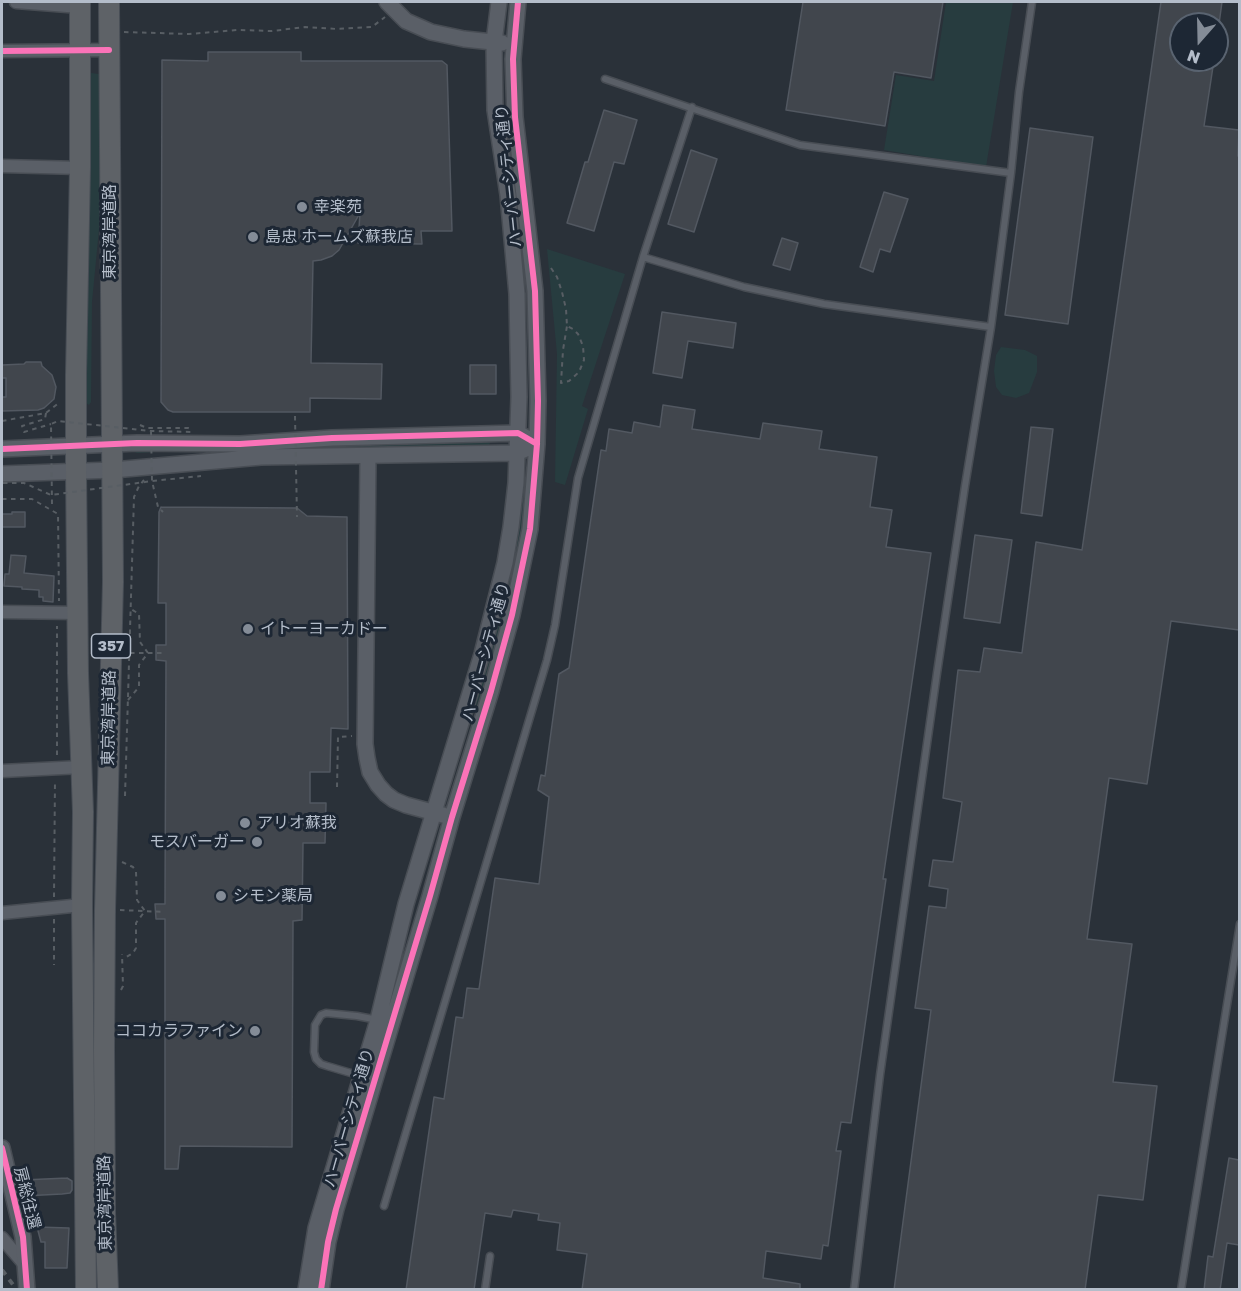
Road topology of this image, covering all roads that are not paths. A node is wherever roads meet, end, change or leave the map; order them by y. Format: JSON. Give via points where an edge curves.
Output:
{"nodes":[{"id":1,"x":16,"y":2,"type":"edge"},
{"id":2,"x":109,"y":2,"type":"edge"},
{"id":3,"x":499,"y":2,"type":"edge"},
{"id":4,"x":518,"y":2,"type":"edge"},
{"id":5,"x":1032,"y":2,"type":"edge"},
{"id":6,"x":80,"y":4,"type":"edge"},
{"id":7,"x":386,"y":9,"type":"edge"},
{"id":8,"x":494,"y":42,"type":"junction"},
{"id":9,"x":514,"y":44,"type":"junction"},
{"id":10,"x":81,"y":50,"type":"junction"},
{"id":11,"x":109,"y":50,"type":"junction"},
{"id":12,"x":2,"y":51,"type":"edge"},
{"id":13,"x":605,"y":79,"type":"dead end"},
{"id":14,"x":692,"y":107,"type":"junction"},
{"id":15,"x":2,"y":166,"type":"edge"},
{"id":16,"x":80,"y":168,"type":"junction"},
{"id":17,"x":1011,"y":172,"type":"junction"},
{"id":18,"x":643,"y":257,"type":"junction"},
{"id":19,"x":991,"y":327,"type":"junction"},
{"id":20,"x":518,"y":433,"type":"junction"},
{"id":21,"x":112,"y":444,"type":"junction"},
{"id":22,"x":537,"y":444,"type":"junction"},
{"id":23,"x":76,"y":445,"type":"junction"},
{"id":24,"x":2,"y":449,"type":"edge"},
{"id":25,"x":517,"y":453,"type":"junction"},
{"id":26,"x":368,"y":457,"type":"junction"},
{"id":27,"x":112,"y":470,"type":"junction"},
{"id":28,"x":76,"y":471,"type":"junction"},
{"id":29,"x":2,"y":478,"type":"edge"},
{"id":30,"x":2,"y":612,"type":"edge"},
{"id":31,"x":78,"y":613,"type":"junction"},
{"id":32,"x":82,"y":767,"type":"junction"},
{"id":33,"x":2,"y":771,"type":"edge"},
{"id":34,"x":434,"y":813,"type":"junction"},
{"id":35,"x":452,"y":817,"type":"junction"},
{"id":36,"x":82,"y":905,"type":"junction"},
{"id":37,"x":2,"y":913,"type":"edge"},
{"id":38,"x":1239,"y":924,"type":"edge"},
{"id":39,"x":378,"y":1020,"type":"junction"},
{"id":40,"x":361,"y":1076,"type":"junction"},
{"id":41,"x":2,"y":1148,"type":"edge"},
{"id":42,"x":6,"y":1193,"type":"edge"},
{"id":43,"x":384,"y":1206,"type":"dead end"},
{"id":44,"x":2,"y":1238,"type":"edge"},
{"id":45,"x":490,"y":1256,"type":"dead end"},
{"id":46,"x":25,"y":1265,"type":"junction"},
{"id":47,"x":27,"y":1290,"type":"edge"},
{"id":48,"x":86,"y":1290,"type":"edge"},
{"id":49,"x":108,"y":1290,"type":"edge"},
{"id":50,"x":306,"y":1290,"type":"edge"},
{"id":51,"x":321,"y":1290,"type":"edge"},
{"id":52,"x":485,"y":1290,"type":"edge"},
{"id":53,"x":854,"y":1290,"type":"edge"},
{"id":54,"x":1181,"y":1290,"type":"edge"}],
"edges":[{"from":1,"to":6,"type":"street"},
{"from":2,"to":11,"type":"highway","name":"東京湾岸道路","number":"357"},
{"from":3,"to":8,"type":"street","name":"ハーバーシティ通り"},
{"from":4,"to":9,"type":"street","name":"ハーバーシティ通り"},
{"from":5,"to":17,"type":"lane"},
{"from":6,"to":10,"type":"highway","name":"東京湾岸道路","number":"357"},
{"from":7,"to":8,"type":"street","via":[[424,30]]},
{"from":8,"to":9,"type":"street"},
{"from":8,"to":20,"type":"street","name":"ハーバーシティ通り","via":[[495,110],[517,294]]},
{"from":9,"to":22,"type":"street","name":"ハーバーシティ通り","via":[[515,117],[535,291]]},
{"from":10,"to":11,"type":"street"},
{"from":10,"to":12,"type":"street"},
{"from":10,"to":16,"type":"highway","name":"東京湾岸道路","number":"357"},
{"from":11,"to":21,"type":"highway","name":"東京湾岸道路","number":"357"},
{"from":13,"to":14,"type":"lane"},
{"from":14,"to":17,"type":"lane","via":[[800,145]]},
{"from":14,"to":18,"type":"lane"},
{"from":15,"to":16,"type":"street"},
{"from":16,"to":23,"type":"highway","name":"東京湾岸道路","number":"357"},
{"from":17,"to":19,"type":"lane"},
{"from":18,"to":19,"type":"lane","via":[[744,287],[824,304]]},
{"from":18,"to":43,"type":"lane","via":[[578,478],[547,660]]},
{"from":19,"to":53,"type":"lane","via":[[937,673]]},
{"from":20,"to":21,"type":"street","via":[[240,444]]},
{"from":20,"to":22,"type":"street"},
{"from":20,"to":25,"type":"street","name":"ハーバーシティ通り"},
{"from":21,"to":23,"type":"street"},
{"from":21,"to":27,"type":"highway","name":"東京湾岸道路","number":"357"},
{"from":22,"to":25,"type":"street"},
{"from":22,"to":35,"type":"street","name":"ハーバーシティ通り","via":[[530,529],[512,615]]},
{"from":23,"to":24,"type":"street"},
{"from":23,"to":28,"type":"highway","name":"東京湾岸道路","number":"357"},
{"from":25,"to":26,"type":"street"},
{"from":25,"to":34,"type":"street","name":"ハーバーシティ通り","via":[[505,563]]},
{"from":26,"to":27,"type":"street","via":[[261,457]]},
{"from":26,"to":34,"type":"street","via":[[367,758],[370,772],[386,794]]},
{"from":27,"to":28,"type":"street"},
{"from":27,"to":49,"type":"highway","name":"東京湾岸道路","number":"357","via":[[104,1048]]},
{"from":28,"to":29,"type":"street"},
{"from":28,"to":31,"type":"highway","name":"東京湾岸道路","number":"357"},
{"from":30,"to":31,"type":"street"},
{"from":31,"to":32,"type":"highway","name":"東京湾岸道路","number":"357"},
{"from":32,"to":33,"type":"street"},
{"from":32,"to":36,"type":"highway","name":"東京湾岸道路","number":"357"},
{"from":34,"to":35,"type":"street"},
{"from":34,"to":39,"type":"street","name":"ハーバーシティ通り","via":[[406,904]]},
{"from":35,"to":51,"type":"street","name":"ハーバーシティ通り","via":[[336,1209]]},
{"from":36,"to":37,"type":"street"},
{"from":36,"to":48,"type":"highway","name":"東京湾岸道路","number":"357"},
{"from":38,"to":54,"type":"lane"},
{"from":39,"to":40,"type":"street","name":"ハーバーシティ通り"},
{"from":39,"to":40,"type":"lane","via":[[326,1013],[315,1025],[316,1059]]},
{"from":40,"to":50,"type":"street","name":"ハーバーシティ通り","via":[[316,1228]]},
{"from":41,"to":42,"type":"street","name":"房総往還"},
{"from":42,"to":46,"type":"street","name":"房総往還","via":[[23,1237]]},
{"from":44,"to":46,"type":"street"},
{"from":45,"to":52,"type":"lane"},
{"from":46,"to":47,"type":"street","name":"房総往還"}]}
